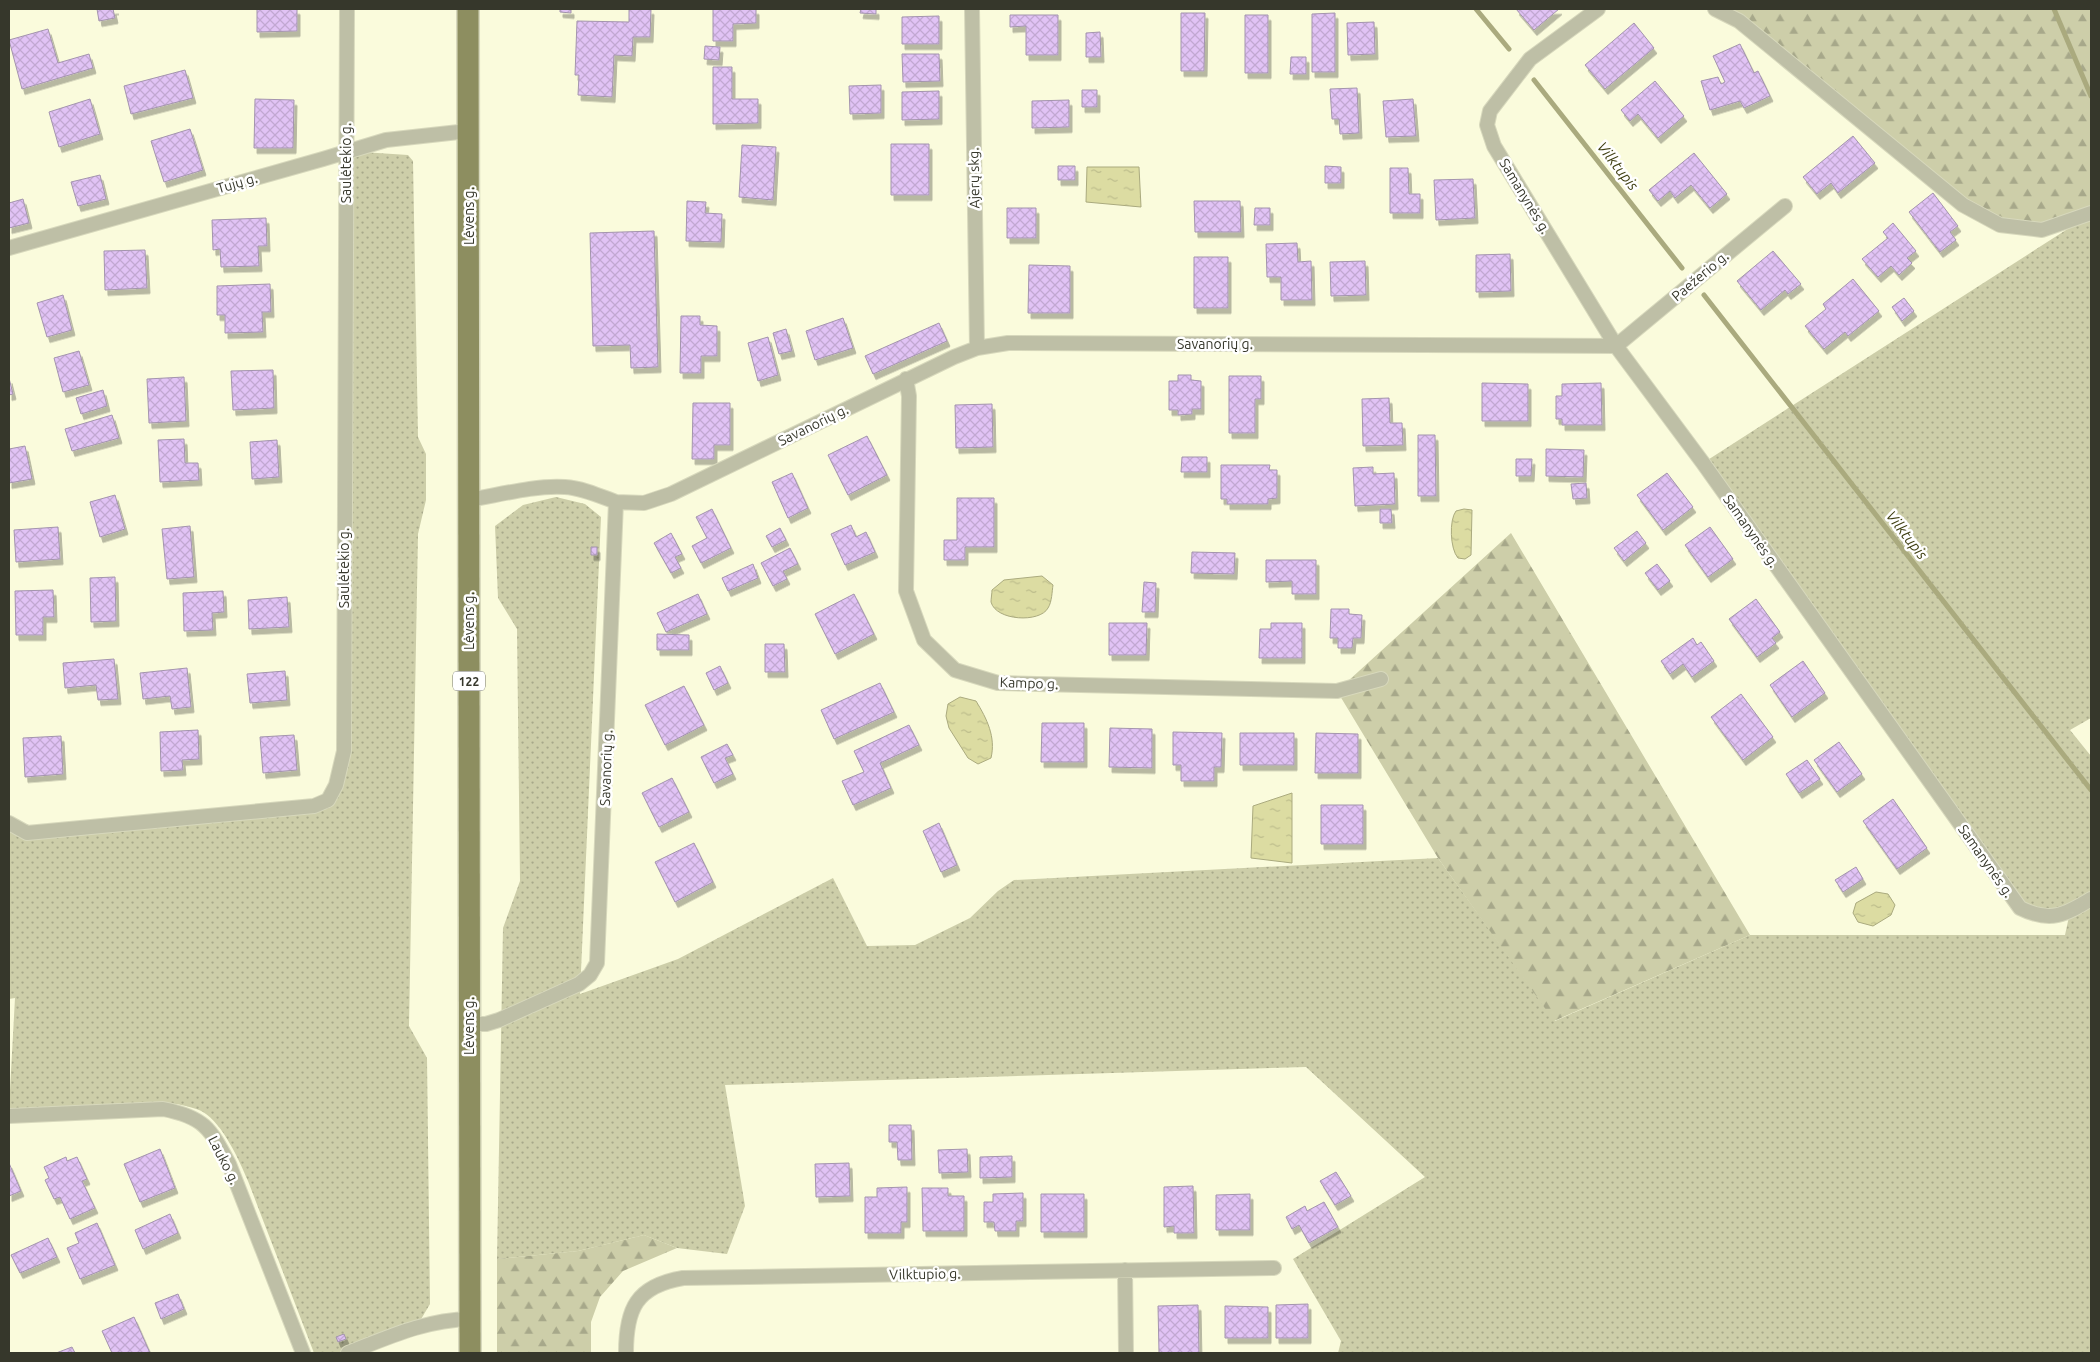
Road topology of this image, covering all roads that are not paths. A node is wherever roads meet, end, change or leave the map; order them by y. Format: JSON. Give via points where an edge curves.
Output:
{"nodes":[{"id":1,"x":347,"y":9,"type":"edge"},
{"id":2,"x":468,"y":9,"type":"edge"},
{"id":3,"x":972,"y":9,"type":"edge"},
{"id":4,"x":1598,"y":9,"type":"edge"},
{"id":5,"x":1716,"y":9,"type":"edge"},
{"id":6,"x":468,"y":131,"type":"junction"},
{"id":7,"x":347,"y":151,"type":"junction"},
{"id":8,"x":1785,"y":206,"type":"dead end"},
{"id":9,"x":2091,"y":214,"type":"edge"},
{"id":10,"x":9,"y":248,"type":"edge"},
{"id":11,"x":1616,"y":346,"type":"junction"},
{"id":12,"x":977,"y":348,"type":"junction"},
{"id":13,"x":906,"y":379,"type":"junction"},
{"id":14,"x":469,"y":500,"type":"junction"},
{"id":15,"x":616,"y":502,"type":"junction"},
{"id":16,"x":1381,"y":679,"type":"dead end"},
{"id":17,"x":9,"y":823,"type":"edge"},
{"id":18,"x":2091,"y":899,"type":"edge"},
{"id":19,"x":470,"y":1024,"type":"junction"},
{"id":20,"x":9,"y":1116,"type":"edge"},
{"id":21,"x":1274,"y":1268,"type":"dead end"},
{"id":22,"x":1125,"y":1270,"type":"junction"},
{"id":23,"x":470,"y":1319,"type":"junction"},
{"id":24,"x":303,"y":1353,"type":"edge"},
{"id":25,"x":348,"y":1353,"type":"edge"},
{"id":26,"x":470,"y":1353,"type":"edge"},
{"id":27,"x":626,"y":1353,"type":"edge"},
{"id":28,"x":1126,"y":1353,"type":"edge"}],
"edges":[{"from":1,"to":7,"type":"street","name":"Saulėtekio g."},
{"from":2,"to":6,"type":"main road","name":"Lėvens g.","number":"122"},
{"from":3,"to":12,"type":"street","name":"Ajerų skg."},
{"from":4,"to":11,"type":"street","name":"Samanynės g.","via":[[1530,59],[1490,111],[1487,125],[1494,146]]},
{"from":5,"to":9,"type":"street","via":[[1738,21],[1963,205],[2000,225],[2042,230]]},
{"from":6,"to":7,"type":"street","name":"Tujų g.","via":[[386,140]]},
{"from":6,"to":14,"type":"main road","name":"Lėvens g.","number":"122"},
{"from":7,"to":10,"type":"street","name":"Tujų g."},
{"from":7,"to":17,"type":"street","name":"Saulėtekio g.","via":[[344,751],[336,785],[328,800],[314,806],[27,833]]},
{"from":8,"to":11,"type":"street","name":"Paežerio g."},
{"from":11,"to":12,"type":"street","name":"Savanorių g.","via":[[1008,343]]},
{"from":11,"to":18,"type":"street","name":"Samanynės g.","via":[[2020,908],[2035,915],[2051,916],[2070,912]]},
{"from":12,"to":13,"type":"street","name":"Savanorių g."},
{"from":13,"to":15,"type":"street","name":"Savanorių g.","via":[[671,494],[644,503]]},
{"from":13,"to":16,"type":"street","name":"Kampo g.","via":[[909,396],[906,591],[924,640],[955,670],[998,683],[1336,691]]},
{"from":14,"to":15,"type":"street","via":[[565,487]]},
{"from":14,"to":19,"type":"main road","name":"Lėvens g.","number":"122"},
{"from":15,"to":19,"type":"street","name":"Savanorių g.","via":[[597,963],[579,984],[499,1020]]},
{"from":19,"to":23,"type":"main road","name":"Lėvens g.","number":"122"},
{"from":20,"to":24,"type":"street","name":"Lauko g.","via":[[162,1109],[183,1113],[203,1123],[229,1164]]},
{"from":21,"to":22,"type":"street","name":"Vilktupio g."},
{"from":22,"to":27,"type":"street","name":"Vilktupio g.","via":[[683,1278],[649,1288],[636,1301],[629,1317]]},
{"from":22,"to":28,"type":"street"},
{"from":23,"to":25,"type":"street","via":[[442,1320],[417,1326]]},
{"from":23,"to":26,"type":"main road","name":"Lėvens g.","number":"122"}]}
